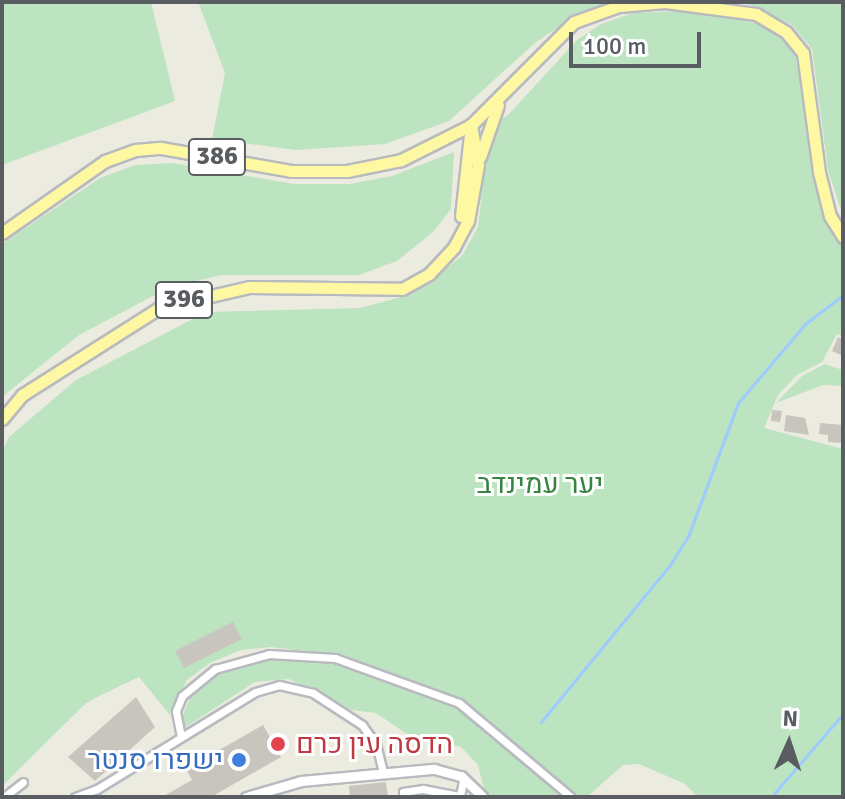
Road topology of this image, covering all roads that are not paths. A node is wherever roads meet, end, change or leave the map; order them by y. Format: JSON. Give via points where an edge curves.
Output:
{"nodes":[{"id":1,"x":502,"y":100,"type":"junction"},
{"id":2,"x":471,"y":125,"type":"junction"},
{"id":3,"x":478,"y":165,"type":"junction"},
{"id":4,"x":2,"y":233,"type":"edge"},
{"id":5,"x":843,"y":237,"type":"edge"},
{"id":6,"x":402,"y":289,"type":"junction"},
{"id":7,"x":2,"y":419,"type":"edge"},
{"id":8,"x":181,"y":737,"type":"junction"},
{"id":9,"x":383,"y":773,"type":"junction"},
{"id":10,"x":461,"y":776,"type":"junction"},
{"id":11,"x":23,"y":782,"type":"dead end"},
{"id":12,"x":4,"y":797,"type":"edge"},
{"id":13,"x":75,"y":797,"type":"edge"},
{"id":14,"x":246,"y":797,"type":"edge"},
{"id":15,"x":404,"y":797,"type":"edge"},
{"id":16,"x":483,"y":797,"type":"edge"},
{"id":17,"x":571,"y":797,"type":"edge"}],
"edges":[{"from":1,"to":2,"type":"main road","number":"386"},
{"from":1,"to":3,"type":"main road"},
{"from":1,"to":5,"type":"main road","number":"386","via":[[574,22],[596,12],[665,2],[756,14],[786,32],[803,53],[819,172],[830,216]]},
{"from":2,"to":3,"type":"main road"},
{"from":2,"to":4,"type":"main road","number":"386","via":[[401,160],[347,171],[291,171],[161,148],[136,150],[105,161]]},
{"from":2,"to":6,"type":"main road","via":[[458,227],[429,266]]},
{"from":3,"to":6,"type":"main road","via":[[468,221],[454,247],[429,274]]},
{"from":6,"to":7,"type":"main road","number":"396","via":[[249,287],[159,308],[22,395]]},
{"from":8,"to":9,"type":"street","via":[[255,692],[289,685],[313,693],[362,725],[376,744]]},
{"from":8,"to":13,"type":"street"},
{"from":8,"to":17,"type":"street","via":[[176,711],[182,696],[215,669],[269,654],[335,658],[459,703]]},
{"from":9,"to":10,"type":"street","via":[[434,769]]},
{"from":9,"to":14,"type":"street","via":[[301,781]]},
{"from":10,"to":15,"type":"street","via":[[465,788],[460,796],[423,789],[403,792]]},
{"from":10,"to":16,"type":"street"},
{"from":11,"to":12,"type":"street"}]}
